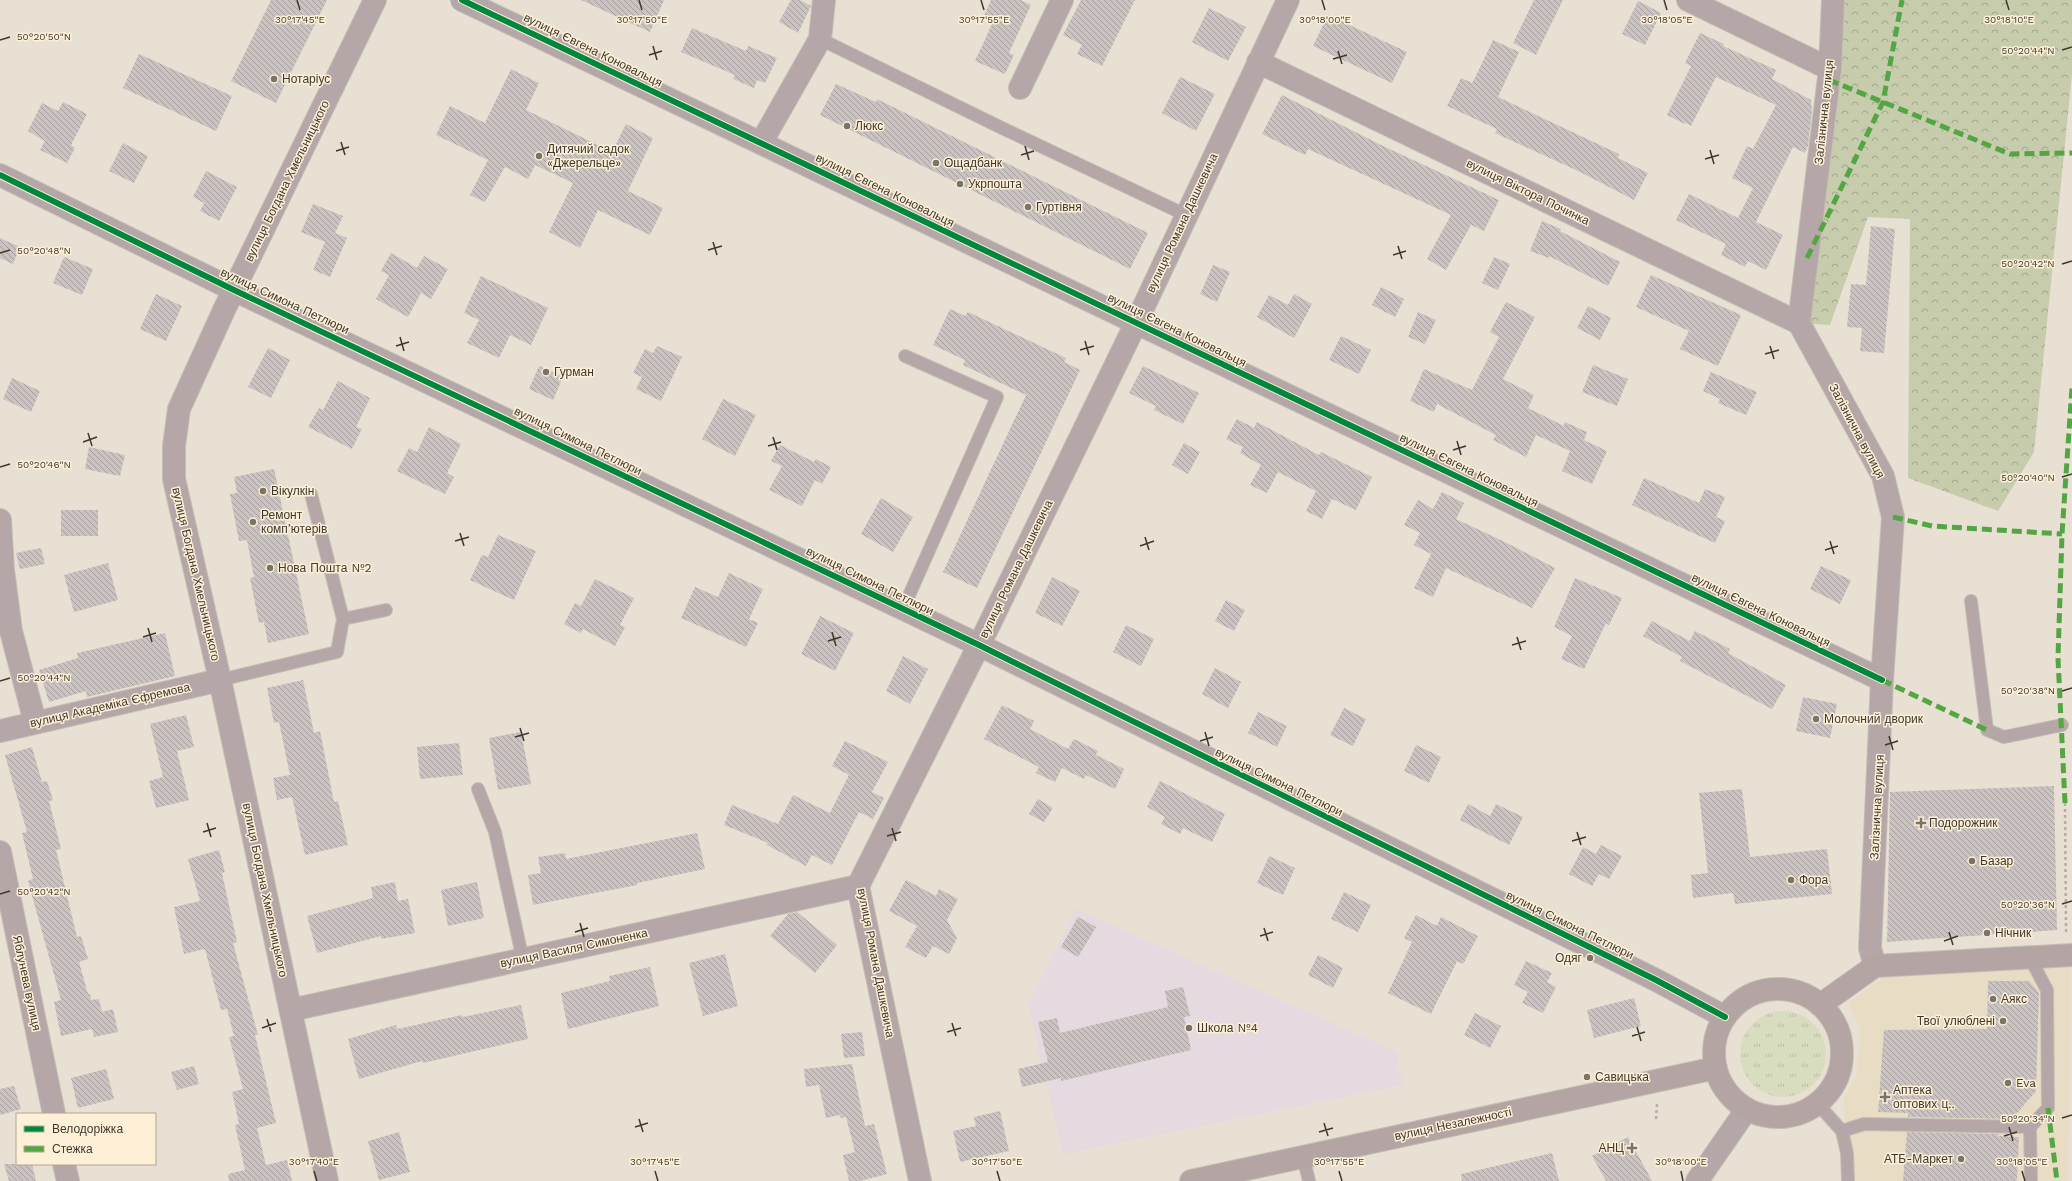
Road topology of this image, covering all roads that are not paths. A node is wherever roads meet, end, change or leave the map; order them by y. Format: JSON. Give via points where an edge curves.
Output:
{"nodes":[{"id":1,"x":375,"y":0,"type":"edge"},
{"id":2,"x":462,"y":0,"type":"edge"},
{"id":3,"x":824,"y":0,"type":"edge"},
{"id":4,"x":1062,"y":0,"type":"edge"},
{"id":5,"x":1288,"y":0,"type":"edge"},
{"id":6,"x":1688,"y":0,"type":"edge"},
{"id":7,"x":1833,"y":0,"type":"edge"},
{"id":8,"x":820,"y":39,"type":"junction"},
{"id":9,"x":1258,"y":62,"type":"junction"},
{"id":10,"x":1830,"y":69,"type":"junction"},
{"id":11,"x":1020,"y":88,"type":"dead end"},
{"id":12,"x":761,"y":143,"type":"junction"},
{"id":13,"x":0,"y":175,"type":"edge"},
{"id":14,"x":1186,"y":215,"type":"junction"},
{"id":15,"x":234,"y":290,"type":"junction"},
{"id":16,"x":1136,"y":323,"type":"junction"},
{"id":17,"x":1799,"y":323,"type":"junction"},
{"id":18,"x":905,"y":356,"type":"dead end"},
{"id":19,"x":311,"y":494,"type":"dead end"},
{"id":20,"x":0,"y":520,"type":"edge"},
{"id":21,"x":1971,"y":601,"type":"dead end"},
{"id":22,"x":903,"y":609,"type":"junction"},
{"id":23,"x":386,"y":610,"type":"dead end"},
{"id":24,"x":343,"y":619,"type":"junction"},
{"id":25,"x":979,"y":645,"type":"junction"},
{"id":26,"x":220,"y":680,"type":"junction"},
{"id":27,"x":1882,"y":680,"type":"junction"},
{"id":28,"x":35,"y":722,"type":"junction"},
{"id":29,"x":2062,"y":725,"type":"dead end"},
{"id":30,"x":0,"y":731,"type":"edge"},
{"id":31,"x":478,"y":790,"type":"dead end"},
{"id":32,"x":0,"y":852,"type":"edge"},
{"id":33,"x":858,"y":886,"type":"junction"},
{"id":34,"x":2069,"y":947,"type":"edge"},
{"id":35,"x":2029,"y":956,"type":"junction"},
{"id":36,"x":523,"y":960,"type":"junction"},
{"id":37,"x":1875,"y":966,"type":"junction"},
{"id":38,"x":1820,"y":1005,"type":"junction"},
{"id":39,"x":290,"y":1010,"type":"junction"},
{"id":40,"x":1725,"y":1017,"type":"junction"},
{"id":41,"x":1716,"y":1068,"type":"junction"},
{"id":42,"x":1817,"y":1103,"type":"junction"},
{"id":43,"x":1747,"y":1109,"type":"junction"},
{"id":44,"x":54,"y":1113,"type":"edge"},
{"id":45,"x":2030,"y":1127,"type":"junction"},
{"id":46,"x":1842,"y":1131,"type":"junction"},
{"id":47,"x":1303,"y":1156,"type":"junction"},
{"id":48,"x":64,"y":1165,"type":"edge"},
{"id":49,"x":68,"y":1181,"type":"edge"},
{"id":50,"x":327,"y":1181,"type":"edge"},
{"id":51,"x":920,"y":1181,"type":"edge"},
{"id":52,"x":1191,"y":1181,"type":"edge"},
{"id":53,"x":1309,"y":1181,"type":"edge"},
{"id":54,"x":1698,"y":1181,"type":"edge"},
{"id":55,"x":1848,"y":1181,"type":"edge"},
{"id":56,"x":2031,"y":1181,"type":"edge"}],
"edges":[{"from":1,"to":15,"type":"street","name":"вулиця Богдана Хмельницького"},
{"from":2,"to":12,"type":"street","name":"вулиця Євгена Коновальця"},
{"from":3,"to":8,"type":"street"},
{"from":4,"to":11,"type":"street"},
{"from":5,"to":9,"type":"street","name":"вулиця Романа Дашкевича"},
{"from":6,"to":10,"type":"street"},
{"from":7,"to":10,"type":"street","name":"Залізнична вулиця"},
{"from":8,"to":12,"type":"street"},
{"from":8,"to":14,"type":"lane"},
{"from":9,"to":14,"type":"street","name":"вулиця Романа Дашкевича"},
{"from":9,"to":17,"type":"street","name":"вулиця Віктора Починка"},
{"from":10,"to":17,"type":"street","name":"Залізнична вулиця"},
{"from":12,"to":16,"type":"street","name":"вулиця Євгена Коновальця"},
{"from":13,"to":15,"type":"street","name":"вулиця Симона Петлюри"},
{"from":14,"to":16,"type":"street","name":"вулиця Романа Дашкевича"},
{"from":15,"to":22,"type":"street","name":"вулиця Симона Петлюри"},
{"from":15,"to":26,"type":"street","name":"вулиця Богдана Хмельницького","via":[[179,409],[174,446],[174,479]]},
{"from":16,"to":25,"type":"street","name":"вулиця Романа Дашкевича"},
{"from":16,"to":27,"type":"street","name":"вулиця Євгена Коновальця"},
{"from":17,"to":27,"type":"street","name":"Залізнична вулиця","via":[[1883,476],[1893,517]]},
{"from":18,"to":22,"type":"lane","via":[[997,397]]},
{"from":19,"to":24,"type":"lane"},
{"from":20,"to":28,"type":"street","via":[[3,570],[12,631]]},
{"from":21,"to":29,"type":"lane","via":[[1987,730],[2004,737]]},
{"from":22,"to":25,"type":"street","name":"вулиця Симона Петлюри"},
{"from":23,"to":24,"type":"lane"},
{"from":24,"to":26,"type":"lane","via":[[337,652]]},
{"from":25,"to":33,"type":"street","name":"вулиця Романа Дашкевича"},
{"from":25,"to":40,"type":"street","name":"вулиця Симона Петлюри","via":[[1656,980]]},
{"from":26,"to":28,"type":"street","name":"вулиця Академіка Єфремова"},
{"from":26,"to":39,"type":"street","name":"вулиця Богдана Хмельницького"},
{"from":27,"to":37,"type":"street","name":"Залізнична вулиця","via":[[1870,948]]},
{"from":28,"to":30,"type":"street","name":"вулиця Академіка Єфремова"},
{"from":31,"to":36,"type":"lane","via":[[495,832]]},
{"from":32,"to":44,"type":"street","name":"Яблунева вулиця"},
{"from":33,"to":36,"type":"street","name":"вулиця Василя Симоненка"},
{"from":33,"to":51,"type":"street","name":"вулиця Романа Дашкевича"},
{"from":34,"to":35,"type":"main road"},
{"from":35,"to":37,"type":"main road"},
{"from":35,"to":45,"type":"lane","via":[[2047,990],[2048,1108]]},
{"from":36,"to":39,"type":"street","name":"вулиця Василя Симоненка"},
{"from":37,"to":38,"type":"main road"},
{"from":38,"to":40,"type":"main road","via":[[1802,994],[1781,989],[1760,992],[1740,1002]]},
{"from":38,"to":42,"type":"main road","via":[[1837,1031],[1842,1055],[1839,1073],[1830,1090]]},
{"from":39,"to":50,"type":"street","name":"вулиця Богдана Хмельницького"},
{"from":40,"to":41,"type":"main road","via":[[1714,1046]]},
{"from":41,"to":43,"type":"main road","via":[[1722,1084],[1733,1099]]},
{"from":41,"to":47,"type":"main road","name":"вулиця Незалежності"},
{"from":42,"to":43,"type":"main road","via":[[1801,1112],[1783,1117],[1764,1116]]},
{"from":42,"to":46,"type":"lane"},
{"from":43,"to":54,"type":"street"},
{"from":45,"to":46,"type":"lane","via":[[1864,1124]]},
{"from":45,"to":56,"type":"lane"},
{"from":46,"to":55,"type":"lane","via":[[1847,1153]]},
{"from":47,"to":52,"type":"main road","name":"вулиця Незалежності"},
{"from":47,"to":53,"type":"lane"},
{"from":48,"to":49,"type":"street"}]}
